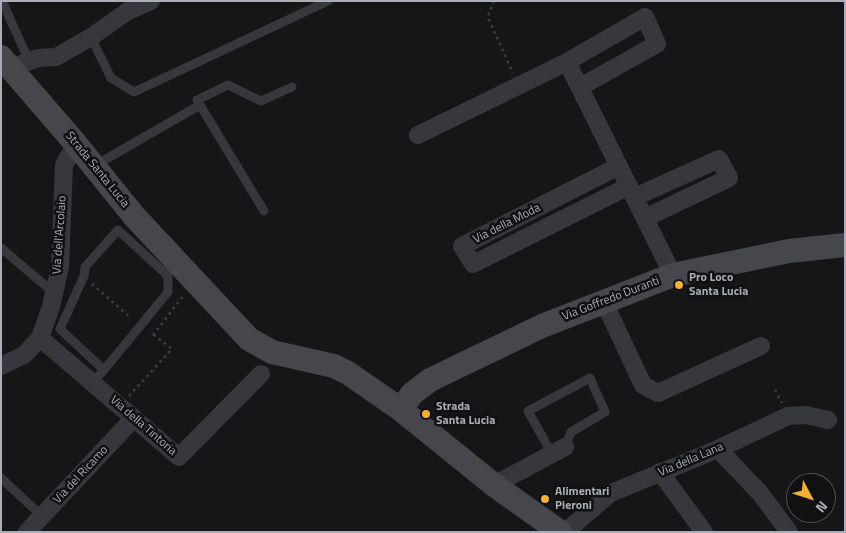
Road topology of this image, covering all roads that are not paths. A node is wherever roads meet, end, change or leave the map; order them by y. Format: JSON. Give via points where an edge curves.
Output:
{"nodes":[{"id":1,"x":2,"y":1,"type":"edge"},
{"id":2,"x":151,"y":1,"type":"edge"},
{"id":3,"x":328,"y":1,"type":"edge"},
{"id":4,"x":91,"y":37,"type":"junction"},
{"id":5,"x":14,"y":62,"type":"edge"},
{"id":6,"x":567,"y":62,"type":"junction"},
{"id":7,"x":292,"y":87,"type":"dead end"},
{"id":8,"x":580,"y":87,"type":"junction"},
{"id":9,"x":200,"y":105,"type":"junction"},
{"id":10,"x":418,"y":135,"type":"dead end"},
{"id":11,"x":76,"y":144,"type":"junction"},
{"id":12,"x":94,"y":166,"type":"junction"},
{"id":13,"x":619,"y":166,"type":"junction"},
{"id":14,"x":632,"y":191,"type":"junction"},
{"id":15,"x":264,"y":211,"type":"dead end"},
{"id":16,"x":644,"y":218,"type":"junction"},
{"id":17,"x":845,"y":245,"type":"edge"},
{"id":18,"x":1,"y":248,"type":"edge"},
{"id":19,"x":673,"y":275,"type":"junction"},
{"id":20,"x":54,"y":293,"type":"junction"},
{"id":21,"x":604,"y":302,"type":"junction"},
{"id":22,"x":40,"y":338,"type":"junction"},
{"id":23,"x":761,"y":346,"type":"dead end"},
{"id":24,"x":2,"y":365,"type":"edge"},
{"id":25,"x":261,"y":374,"type":"dead end"},
{"id":26,"x":98,"y":376,"type":"junction"},
{"id":27,"x":400,"y":409,"type":"junction"},
{"id":28,"x":134,"y":418,"type":"junction"},
{"id":29,"x":828,"y":420,"type":"dead end"},
{"id":30,"x":718,"y":449,"type":"junction"},
{"id":31,"x":559,"y":450,"type":"junction"},
{"id":32,"x":660,"y":472,"type":"junction"},
{"id":33,"x":1,"y":478,"type":"edge"},
{"id":34,"x":494,"y":484,"type":"junction"},
{"id":35,"x":42,"y":516,"type":"junction"},
{"id":36,"x":571,"y":529,"type":"edge"},
{"id":37,"x":27,"y":532,"type":"edge"},
{"id":38,"x":704,"y":532,"type":"edge"},
{"id":39,"x":788,"y":532,"type":"edge"}],
"edges":[{"from":1,"to":5,"type":"lane"},
{"from":2,"to":4,"type":"street","via":[[128,11]]},
{"from":3,"to":4,"type":"lane","via":[[134,92],[111,78]]},
{"from":4,"to":5,"type":"street","via":[[56,57]]},
{"from":5,"to":11,"type":"street","name":"Strada Santa Lucia"},
{"from":6,"to":8,"type":"street"},
{"from":6,"to":8,"type":"street","via":[[645,17],[657,44]]},
{"from":6,"to":10,"type":"street"},
{"from":7,"to":9,"type":"lane","via":[[262,102],[228,85],[197,100]]},
{"from":8,"to":13,"type":"street"},
{"from":9,"to":12,"type":"lane"},
{"from":9,"to":15,"type":"lane"},
{"from":11,"to":12,"type":"street","name":"Strada Santa Lucia"},
{"from":11,"to":20,"type":"street","name":"Via dell'Arcolaio","via":[[64,165],[60,267]]},
{"from":12,"to":27,"type":"street","name":"Strada Santa Lucia","via":[[134,216],[249,339],[272,352],[348,372]]},
{"from":13,"to":14,"type":"street"},
{"from":13,"to":14,"type":"street","name":"Via della Moda","via":[[462,246],[473,264]]},
{"from":14,"to":16,"type":"street"},
{"from":14,"to":16,"type":"street","name":"Via della Moda","via":[[719,159],[729,178]]},
{"from":16,"to":19,"type":"street"},
{"from":17,"to":19,"type":"street","name":"Via Goffredo Duranti","via":[[789,251]]},
{"from":18,"to":20,"type":"lane"},
{"from":19,"to":21,"type":"street","name":"Via Goffredo Duranti"},
{"from":20,"to":22,"type":"street","name":"Via dell'Arcolaio"},
{"from":21,"to":23,"type":"street","via":[[643,385],[658,393]]},
{"from":21,"to":27,"type":"street","name":"Via Goffredo Duranti","via":[[542,326],[430,380]]},
{"from":22,"to":24,"type":"street","name":"Via dell'Arcolaio","via":[[24,355]]},
{"from":22,"to":26,"type":"street","name":"Via della Tintoria"},
{"from":25,"to":28,"type":"street","name":"Via della Tintoria","via":[[179,457]]},
{"from":26,"to":26,"type":"lane","via":[[168,292],[168,276],[118,230],[85,267],[60,329]]},
{"from":26,"to":28,"type":"street","name":"Via della Tintoria","via":[[120,406]]},
{"from":27,"to":34,"type":"street","name":"Strada Santa Lucia"},
{"from":28,"to":35,"type":"street","name":"Via del Ricamo"},
{"from":29,"to":30,"type":"street","name":"Via della Lana","via":[[806,415],[788,416]]},
{"from":30,"to":32,"type":"street","name":"Via della Lana"},
{"from":30,"to":39,"type":"street","via":[[760,493]]},
{"from":31,"to":31,"type":"lane","via":[[571,432],[605,412],[590,378],[528,411]]},
{"from":31,"to":34,"type":"street"},
{"from":32,"to":36,"type":"street","name":"Via della Lana","via":[[611,493]]},
{"from":32,"to":38,"type":"street"},
{"from":33,"to":35,"type":"lane"},
{"from":34,"to":36,"type":"street","name":"Strada Santa Lucia"},
{"from":35,"to":37,"type":"street","name":"Via del Ricamo"}]}
